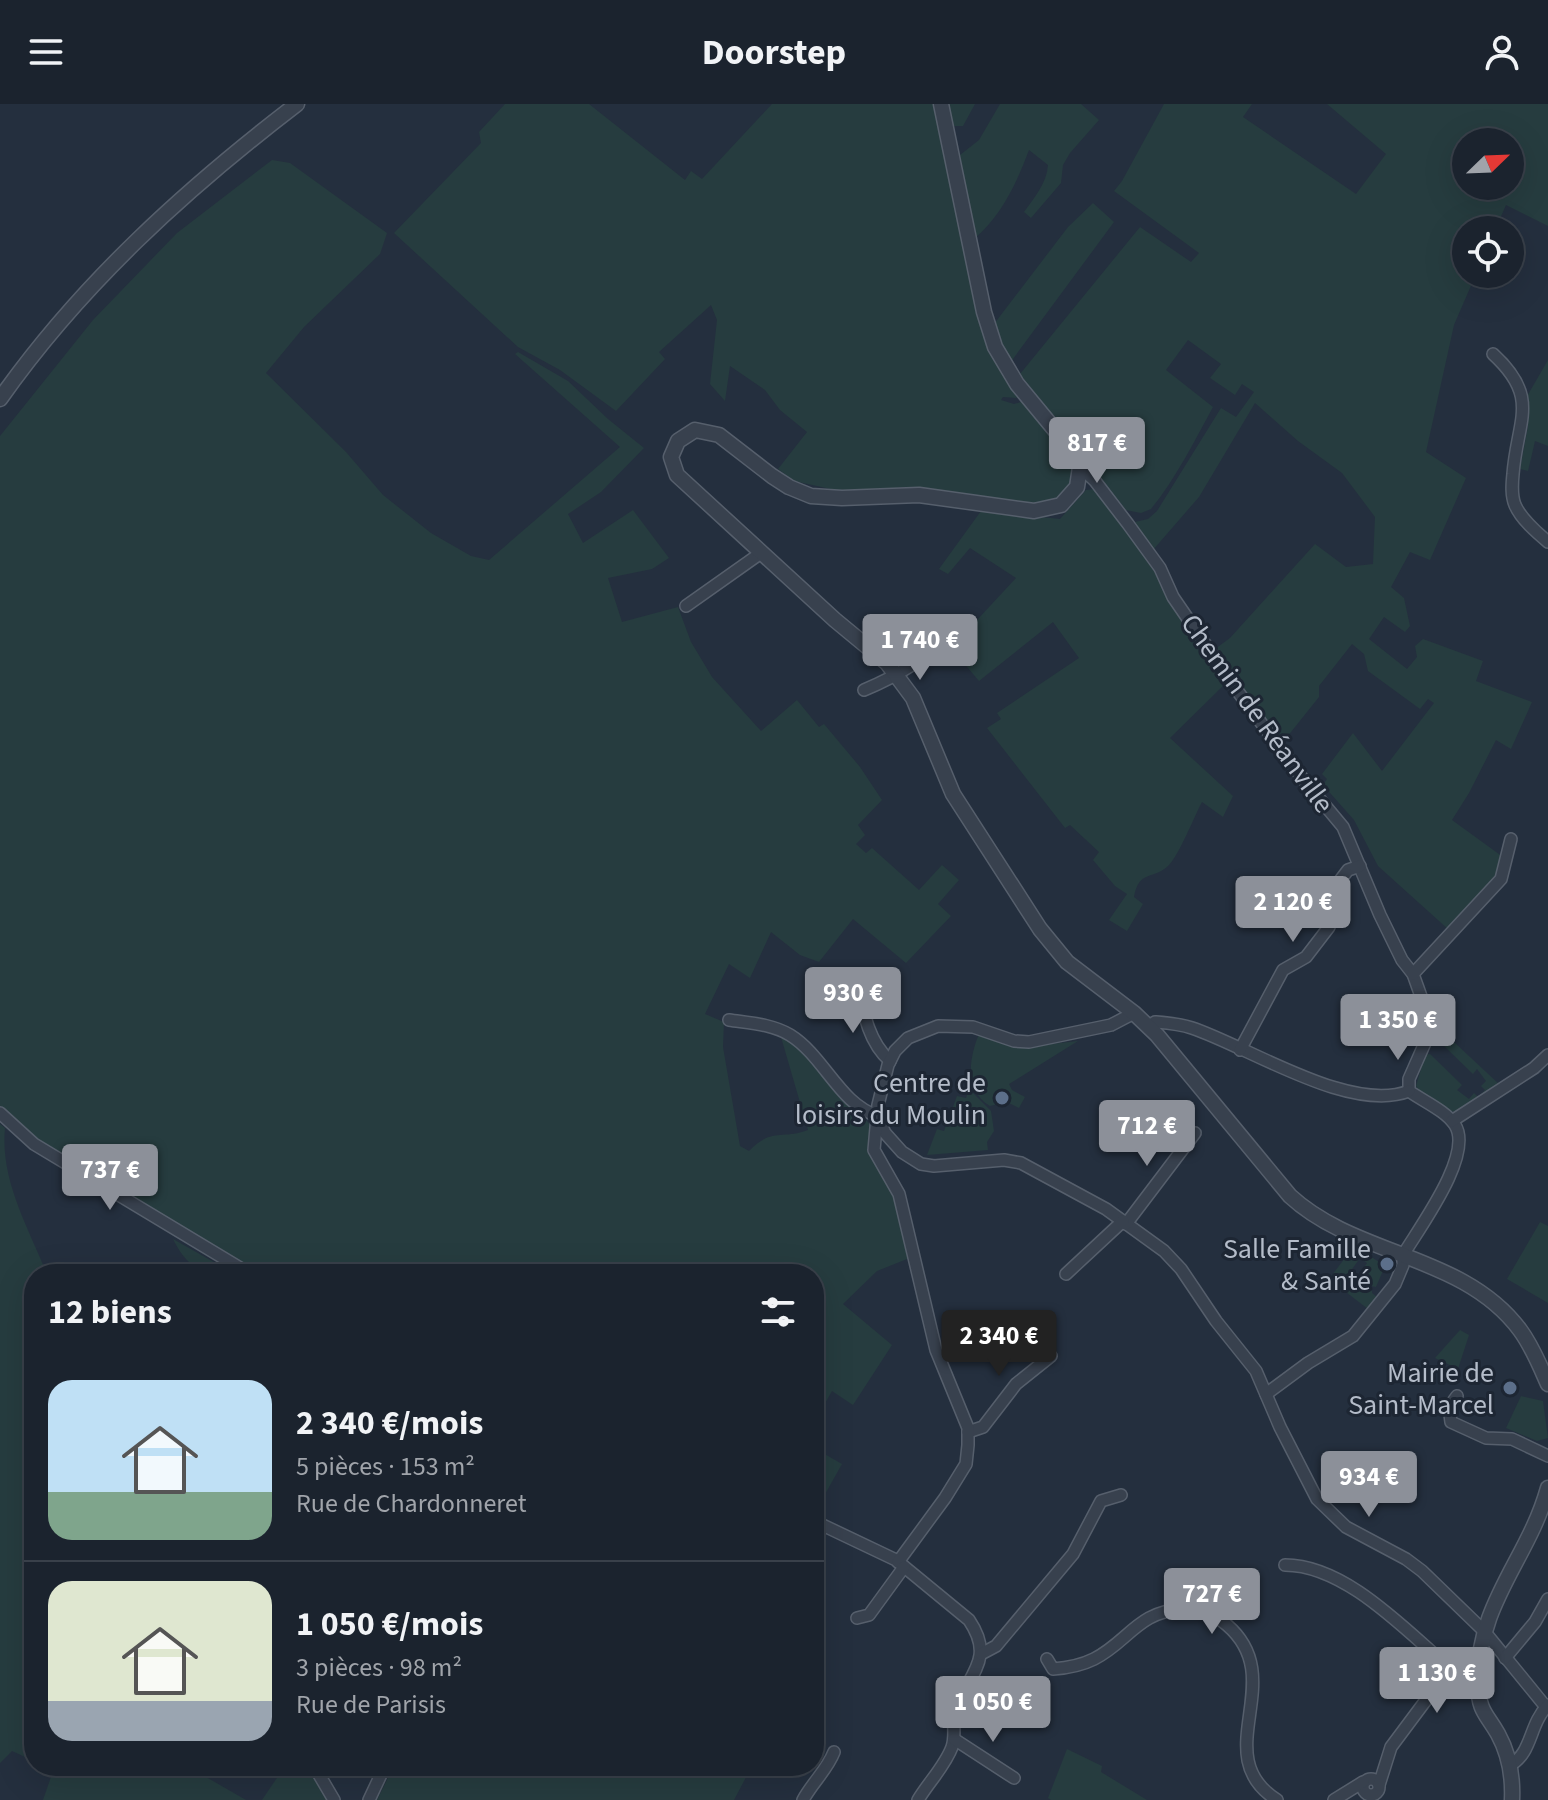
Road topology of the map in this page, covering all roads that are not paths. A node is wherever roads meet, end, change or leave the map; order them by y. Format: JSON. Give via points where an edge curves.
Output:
{"nodes":[{"id":1,"x":297,"y":104,"type":"edge"},
{"id":2,"x":941,"y":104,"type":"edge"},
{"id":3,"x":1493,"y":354,"type":"dead end"},
{"id":4,"x":0,"y":399,"type":"edge"},
{"id":5,"x":1080,"y":467,"type":"junction"},
{"id":6,"x":1548,"y":542,"type":"edge"},
{"id":7,"x":761,"y":553,"type":"junction"},
{"id":8,"x":686,"y":606,"type":"dead end"},
{"id":9,"x":950,"y":634,"type":"dead end"},
{"id":10,"x":908,"y":646,"type":"dead end"},
{"id":11,"x":922,"y":660,"type":"junction"},
{"id":12,"x":897,"y":676,"type":"junction"},
{"id":13,"x":864,"y":690,"type":"dead end"},
{"id":14,"x":1511,"y":839,"type":"dead end"},
{"id":15,"x":1360,"y":866,"type":"junction"},
{"id":16,"x":1413,"y":974,"type":"junction"},
{"id":17,"x":863,"y":989,"type":"dead end"},
{"id":18,"x":1134,"y":1013,"type":"junction"},
{"id":19,"x":729,"y":1020,"type":"dead end"},
{"id":20,"x":1148,"y":1027,"type":"junction"},
{"id":21,"x":1240,"y":1050,"type":"junction"},
{"id":22,"x":1548,"y":1055,"type":"edge"},
{"id":23,"x":890,"y":1061,"type":"junction"},
{"id":24,"x":1409,"y":1091,"type":"junction"},
{"id":25,"x":0,"y":1113,"type":"edge"},
{"id":26,"x":878,"y":1118,"type":"junction"},
{"id":27,"x":1452,"y":1121,"type":"junction"},
{"id":28,"x":1195,"y":1133,"type":"dead end"},
{"id":29,"x":1124,"y":1222,"type":"junction"},
{"id":30,"x":1403,"y":1255,"type":"junction"},
{"id":31,"x":233,"y":1264,"type":"edge"},
{"id":32,"x":1066,"y":1274,"type":"dead end"},
{"id":33,"x":1051,"y":1356,"type":"dead end"},
{"id":34,"x":1544,"y":1367,"type":"edge"},
{"id":35,"x":1548,"y":1384,"type":"edge"},
{"id":36,"x":1266,"y":1394,"type":"junction"},
{"id":37,"x":1457,"y":1396,"type":"dead end"},
{"id":38,"x":968,"y":1432,"type":"junction"},
{"id":39,"x":1548,"y":1456,"type":"edge"},
{"id":40,"x":1548,"y":1488,"type":"edge"},
{"id":41,"x":1121,"y":1495,"type":"dead end"},
{"id":42,"x":824,"y":1526,"type":"edge"},
{"id":43,"x":901,"y":1564,"type":"junction"},
{"id":44,"x":1285,"y":1565,"type":"dead end"},
{"id":45,"x":1548,"y":1599,"type":"edge"},
{"id":46,"x":857,"y":1618,"type":"dead end"},
{"id":47,"x":1484,"y":1631,"type":"junction"},
{"id":48,"x":981,"y":1654,"type":"junction"},
{"id":49,"x":1481,"y":1654,"type":"junction"},
{"id":50,"x":1505,"y":1658,"type":"junction"},
{"id":51,"x":1047,"y":1659,"type":"dead end"},
{"id":52,"x":1450,"y":1668,"type":"junction"},
{"id":53,"x":1547,"y":1706,"type":"edge"},
{"id":54,"x":954,"y":1739,"type":"junction"},
{"id":55,"x":834,"y":1752,"type":"dead end"},
{"id":56,"x":1509,"y":1766,"type":"junction"},
{"id":57,"x":824,"y":1771,"type":"edge"},
{"id":58,"x":320,"y":1776,"type":"edge"},
{"id":59,"x":380,"y":1776,"type":"edge"},
{"id":60,"x":819,"y":1776,"type":"edge"},
{"id":61,"x":1014,"y":1778,"type":"dead end"},
{"id":62,"x":1371,"y":1791,"type":"edge"},
{"id":63,"x":334,"y":1800,"type":"edge"},
{"id":64,"x":369,"y":1800,"type":"edge"},
{"id":65,"x":803,"y":1800,"type":"edge"},
{"id":66,"x":918,"y":1800,"type":"edge"},
{"id":67,"x":1277,"y":1800,"type":"edge"},
{"id":68,"x":1334,"y":1800,"type":"edge"},
{"id":69,"x":1512,"y":1800,"type":"edge"}],
"edges":[{"from":1,"to":4,"type":"street","via":[[225,158],[133,243]]},
{"from":2,"to":5,"type":"street","via":[[995,347]]},
{"from":3,"to":6,"type":"street","via":[[1508,368],[1523,399],[1513,469],[1515,504]]},
{"from":5,"to":7,"type":"street","via":[[1077,487],[1061,505],[1034,511],[919,495],[811,496],[772,476],[719,435],[695,430],[678,441],[671,457],[677,475]]},
{"from":5,"to":15,"type":"street","name":"Chemin de Réanville","via":[[1128,524],[1236,689],[1343,827]]},
{"from":7,"to":8,"type":"street"},
{"from":7,"to":12,"type":"street"},
{"from":9,"to":11,"type":"street"},
{"from":10,"to":11,"type":"street"},
{"from":11,"to":12,"type":"street"},
{"from":12,"to":13,"type":"street"},
{"from":12,"to":18,"type":"street","via":[[921,714],[953,794],[1040,929],[1067,962]]},
{"from":14,"to":16,"type":"street","via":[[1501,879]]},
{"from":15,"to":16,"type":"street","name":"Chemin de Réanville"},
{"from":15,"to":21,"type":"street","via":[[1348,870],[1326,899],[1329,927],[1306,957],[1283,970]]},
{"from":16,"to":24,"type":"street","name":"Chemin de Réanville","via":[[1432,1027],[1409,1079]]},
{"from":17,"to":23,"type":"street","via":[[873,1039]]},
{"from":18,"to":20,"type":"street"},
{"from":18,"to":23,"type":"street","via":[[1111,1025],[1029,1042],[973,1027],[938,1026],[908,1038]]},
{"from":19,"to":26,"type":"street","via":[[791,1035],[853,1101]]},
{"from":20,"to":21,"type":"street","via":[[1155,1022],[1191,1028]]},
{"from":20,"to":30,"type":"street","via":[[1309,1214]]},
{"from":21,"to":24,"type":"street","via":[[1299,1076],[1374,1097]]},
{"from":22,"to":27,"type":"street"},
{"from":23,"to":26,"type":"street"},
{"from":24,"to":27,"type":"street"},
{"from":25,"to":31,"type":"street","via":[[34,1144]]},
{"from":26,"to":29,"type":"street","via":[[902,1152],[921,1164],[1021,1163]]},
{"from":26,"to":38,"type":"street","via":[[874,1150],[899,1194],[936,1350]]},
{"from":27,"to":30,"type":"street","via":[[1460,1142],[1455,1161]]},
{"from":28,"to":29,"type":"street"},
{"from":29,"to":32,"type":"street"},
{"from":29,"to":36,"type":"street","via":[[1181,1269],[1256,1371]]},
{"from":30,"to":34,"type":"street","via":[[1494,1303]]},
{"from":30,"to":36,"type":"street","via":[[1395,1284],[1353,1336]]},
{"from":33,"to":38,"type":"street","via":[[1016,1384],[983,1427]]},
{"from":34,"to":35,"type":"street"},
{"from":36,"to":47,"type":"street","via":[[1317,1499],[1346,1527],[1422,1571]]},
{"from":37,"to":39,"type":"street","via":[[1449,1407],[1451,1422],[1486,1438],[1512,1439]]},
{"from":38,"to":43,"type":"street","via":[[966,1464]]},
{"from":40,"to":47,"type":"street"},
{"from":41,"to":48,"type":"street","via":[[1101,1501],[1073,1554],[996,1646]]},
{"from":42,"to":43,"type":"street"},
{"from":43,"to":46,"type":"street","via":[[869,1615]]},
{"from":43,"to":48,"type":"street","via":[[969,1620]]},
{"from":44,"to":52,"type":"street","via":[[1320,1570],[1376,1604]]},
{"from":45,"to":50,"type":"street"},
{"from":47,"to":49,"type":"street"},
{"from":47,"to":50,"type":"street"},
{"from":48,"to":54,"type":"street","via":[[956,1706]]},
{"from":49,"to":52,"type":"street","via":[[1463,1656]]},
{"from":49,"to":56,"type":"street","via":[[1482,1713],[1497,1733]]},
{"from":50,"to":53,"type":"street"},
{"from":51,"to":67,"type":"street","via":[[1053,1669],[1096,1658],[1148,1617],[1169,1610],[1207,1613],[1227,1625],[1251,1660],[1254,1679],[1247,1764],[1253,1779]]},
{"from":52,"to":62,"type":"street","via":[[1391,1747]]},
{"from":53,"to":56,"type":"street","via":[[1521,1758]]},
{"from":54,"to":61,"type":"street"},
{"from":54,"to":66,"type":"street"},
{"from":55,"to":57,"type":"street"},
{"from":56,"to":69,"type":"street"},
{"from":58,"to":63,"type":"street"},
{"from":59,"to":64,"type":"street"},
{"from":60,"to":65,"type":"street"},
{"from":62,"to":68,"type":"street"}]}
